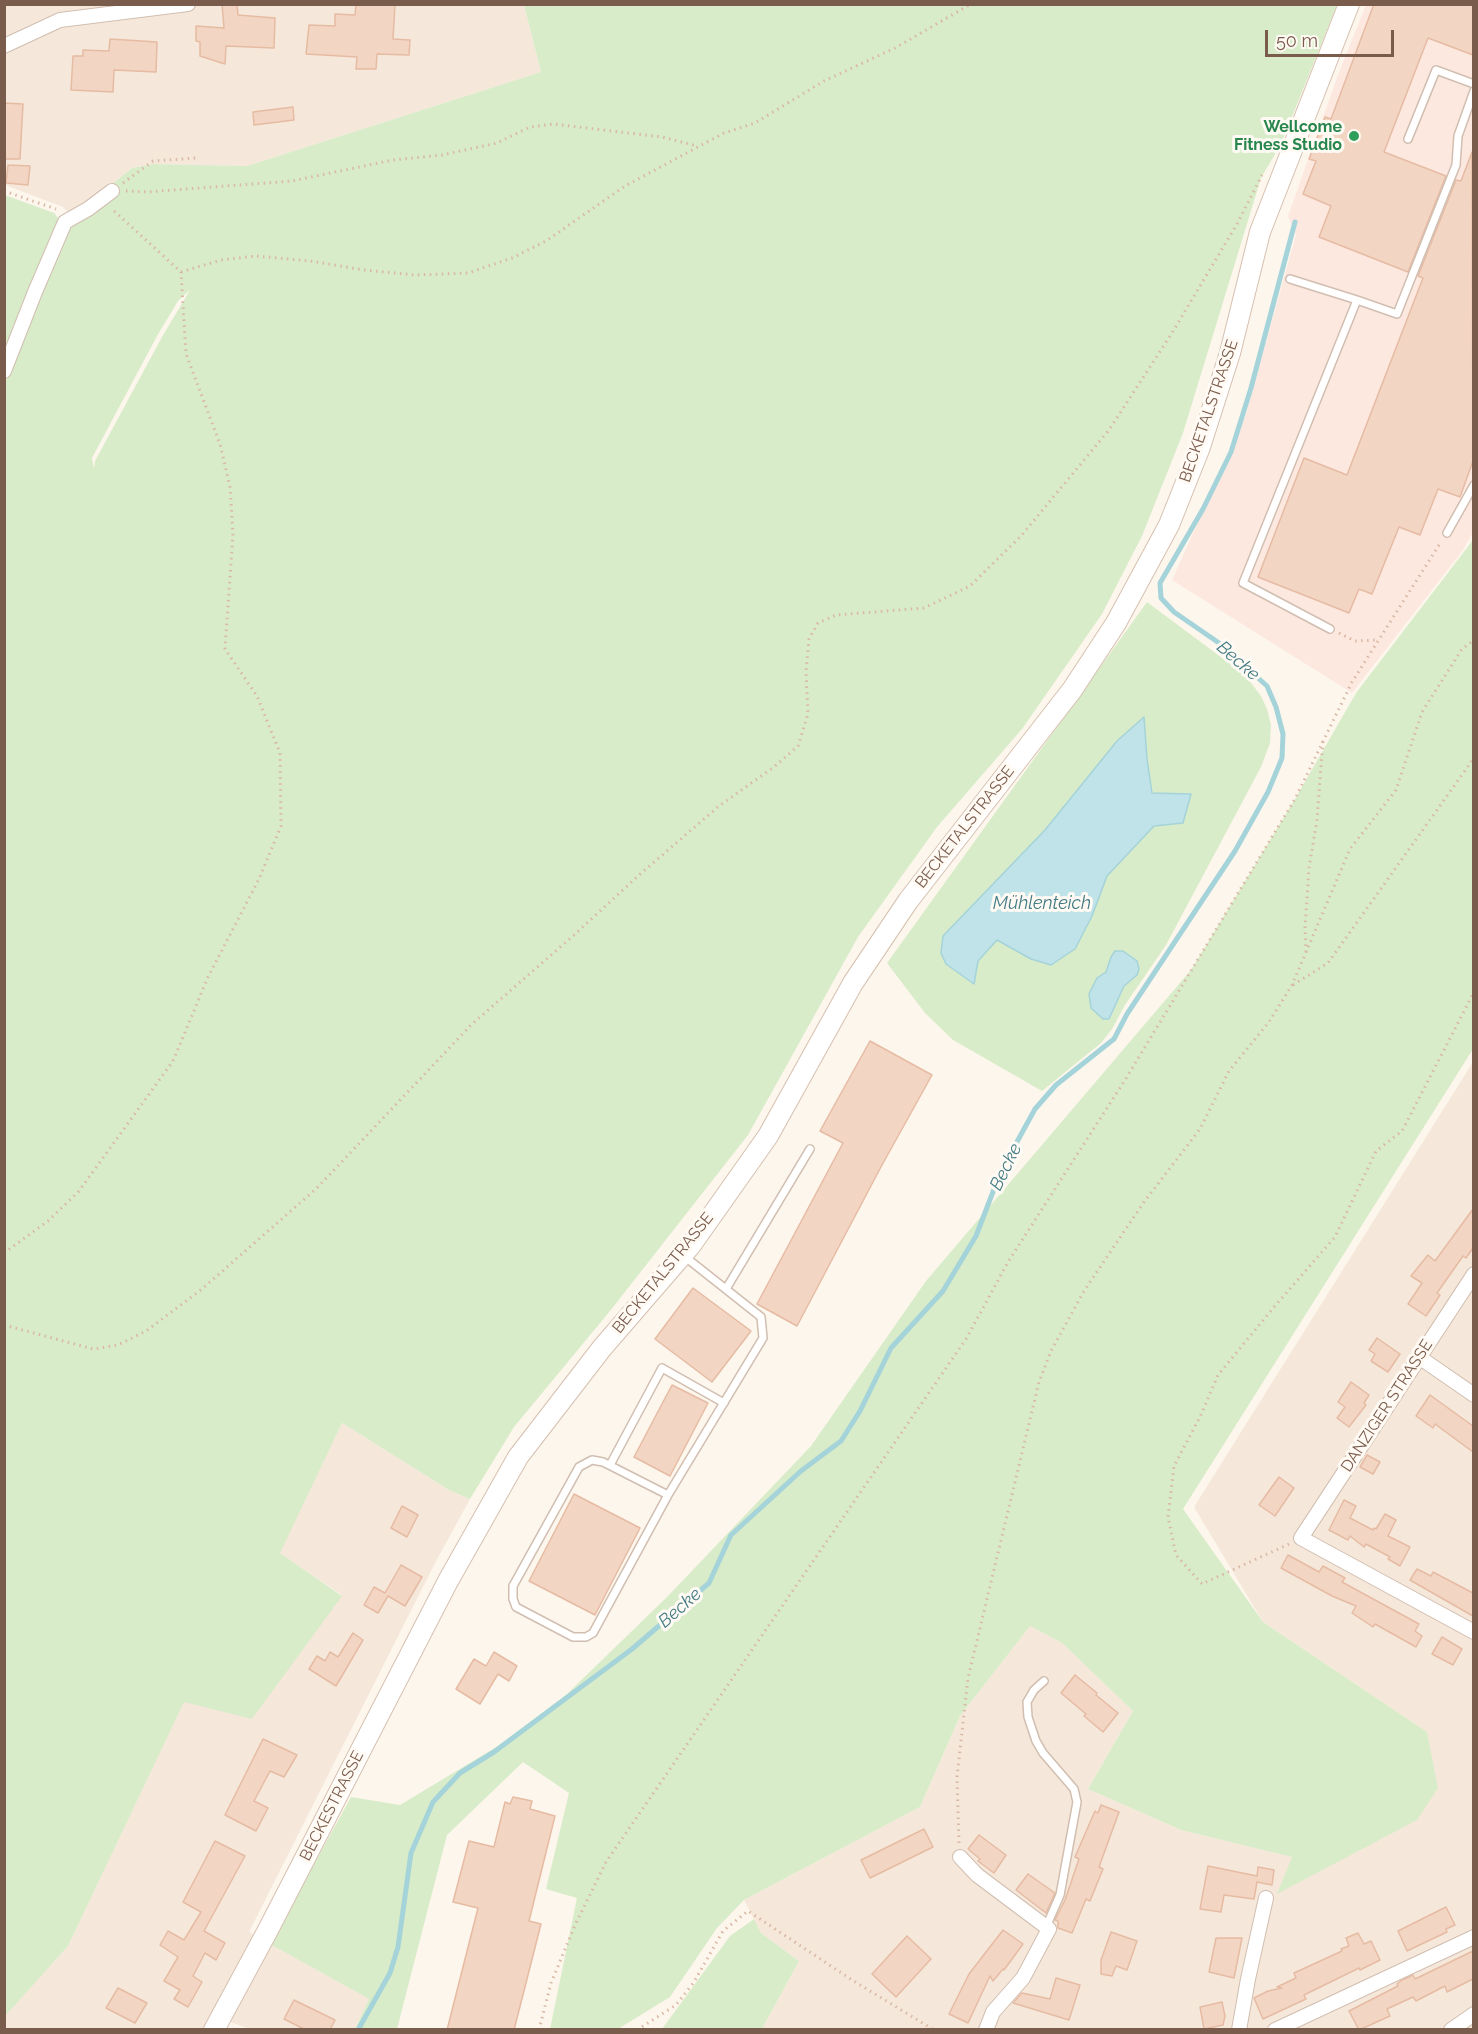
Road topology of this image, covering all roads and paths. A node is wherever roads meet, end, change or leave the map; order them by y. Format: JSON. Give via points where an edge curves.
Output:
{"nodes":[{"id":1,"x":188,"y":4,"type":"edge"},
{"id":2,"x":971,"y":4,"type":"edge"},
{"id":3,"x":1349,"y":4,"type":"edge"},
{"id":4,"x":4,"y":46,"type":"edge"},
{"id":5,"x":1473,"y":84,"type":"edge"},
{"id":6,"x":1473,"y":91,"type":"edge"},
{"id":7,"x":1408,"y":138,"type":"dead end"},
{"id":8,"x":699,"y":147,"type":"junction"},
{"id":9,"x":196,"y":158,"type":"dead end"},
{"id":10,"x":1264,"y":171,"type":"dead end"},
{"id":11,"x":4,"y":191,"type":"edge"},
{"id":12,"x":107,"y":195,"type":"junction"},
{"id":13,"x":65,"y":222,"type":"junction"},
{"id":14,"x":181,"y":272,"type":"junction"},
{"id":15,"x":1290,"y":279,"type":"dead end"},
{"id":16,"x":1358,"y":300,"type":"junction"},
{"id":17,"x":4,"y":371,"type":"edge"},
{"id":18,"x":1473,"y":485,"type":"edge"},
{"id":19,"x":1447,"y":533,"type":"joint"},
{"id":20,"x":1330,"y":629,"type":"joint"},
{"id":21,"x":1377,"y":640,"type":"junction"},
{"id":22,"x":1473,"y":640,"type":"edge"},
{"id":23,"x":1323,"y":738,"type":"junction"},
{"id":24,"x":1473,"y":758,"type":"edge"},
{"id":25,"x":1306,"y":953,"type":"junction"},
{"id":26,"x":1292,"y":986,"type":"junction"},
{"id":27,"x":1473,"y":992,"type":"edge"},
{"id":28,"x":810,"y":1149,"type":"dead end"},
{"id":29,"x":4,"y":1253,"type":"edge"},
{"id":30,"x":682,"y":1255,"type":"junction"},
{"id":31,"x":1473,"y":1274,"type":"edge"},
{"id":32,"x":726,"y":1289,"type":"junction"},
{"id":33,"x":4,"y":1325,"type":"edge"},
{"id":34,"x":1419,"y":1357,"type":"junction"},
{"id":35,"x":1473,"y":1395,"type":"edge"},
{"id":36,"x":724,"y":1403,"type":"junction"},
{"id":37,"x":610,"y":1465,"type":"junction"},
{"id":38,"x":668,"y":1495,"type":"junction"},
{"id":39,"x":1301,"y":1538,"type":"junction"},
{"id":40,"x":448,"y":1581,"type":"joint"},
{"id":41,"x":1473,"y":1632,"type":"edge"},
{"id":42,"x":1044,"y":1681,"type":"dead end"},
{"id":43,"x":960,"y":1857,"type":"joint"},
{"id":44,"x":1266,"y":1898,"type":"dead end"},
{"id":45,"x":1046,"y":1927,"type":"junction"},
{"id":46,"x":1473,"y":1937,"type":"edge"},
{"id":47,"x":1473,"y":2014,"type":"edge"},
{"id":48,"x":214,"y":2030,"type":"edge"},
{"id":49,"x":539,"y":2030,"type":"edge"},
{"id":50,"x":637,"y":2030,"type":"edge"},
{"id":51,"x":934,"y":2030,"type":"edge"},
{"id":52,"x":986,"y":2030,"type":"edge"},
{"id":53,"x":1239,"y":2030,"type":"edge"},
{"id":54,"x":1275,"y":2030,"type":"edge"},
{"id":55,"x":1451,"y":2030,"type":"edge"}],
"edges":[{"from":1,"to":4,"type":"street","via":[[60,20]]},
{"from":2,"to":8,"type":"path","via":[[895,48],[824,81],[755,123],[724,133]]},
{"from":3,"to":30,"type":"main road","name":"BECKETALSTRASSE","via":[[1260,232],[1230,353],[1200,447],[1152,557],[1116,623],[1072,690],[908,901],[853,983],[768,1136]]},
{"from":5,"to":7,"type":"lane","via":[[1436,70]]},
{"from":6,"to":16,"type":"lane","via":[[1458,136],[1456,165],[1397,314]]},
{"from":8,"to":12,"type":"path","via":[[662,137],[553,124],[530,127],[497,143],[292,181]]},
{"from":8,"to":14,"type":"path","via":[[625,186],[546,241],[468,273],[415,275],[256,256],[221,260]]},
{"from":9,"to":12,"type":"path","via":[[153,161]]},
{"from":10,"to":33,"type":"path","via":[[1172,333],[1109,430],[1021,536],[970,586],[924,608],[836,615],[818,623],[809,639],[808,714],[798,746],[719,806],[471,1025],[317,1188],[202,1289],[146,1331],[118,1346],[93,1349]]},
{"from":11,"to":13,"type":"path","via":[[60,211]]},
{"from":12,"to":13,"type":"street"},
{"from":12,"to":14,"type":"path"},
{"from":13,"to":17,"type":"street"},
{"from":14,"to":29,"type":"path","via":[[186,354],[220,444],[230,487],[233,534],[225,649],[256,696],[279,753],[280,826],[173,1061],[79,1191],[48,1221]]},
{"from":15,"to":16,"type":"lane"},
{"from":16,"to":20,"type":"lane","via":[[1243,583]]},
{"from":18,"to":19,"type":"lane"},
{"from":19,"to":21,"type":"path"},
{"from":20,"to":21,"type":"path","via":[[1355,641]]},
{"from":21,"to":23,"type":"path"},
{"from":22,"to":25,"type":"path","via":[[1462,649],[1422,712],[1396,790],[1350,849]]},
{"from":23,"to":25,"type":"path","via":[[1309,868]]},
{"from":23,"to":49,"type":"path","via":[[1295,799],[1125,1080],[1008,1262],[966,1339],[606,1862],[551,1983]]},
{"from":24,"to":26,"type":"path","via":[[1328,963]]},
{"from":25,"to":26,"type":"path"},
{"from":26,"to":43,"type":"path","via":[[1229,1071],[1200,1129],[1144,1202],[1084,1291],[1039,1382],[968,1678],[957,1778]]},
{"from":27,"to":39,"type":"path","via":[[1402,1131],[1376,1151],[1335,1238],[1218,1375],[1174,1466],[1168,1517],[1176,1555],[1202,1584]]},
{"from":28,"to":32,"type":"lane"},
{"from":30,"to":32,"type":"lane"},
{"from":30,"to":40,"type":"main road","name":"BECKETALSTRASSE","via":[[602,1348],[518,1457]]},
{"from":31,"to":34,"type":"street","name":"DANZIGER STRASSE"},
{"from":32,"to":36,"type":"lane","via":[[760,1317],[764,1338]]},
{"from":34,"to":35,"type":"street"},
{"from":34,"to":39,"type":"street","name":"DANZIGER STRASSE"},
{"from":36,"to":37,"type":"lane","via":[[662,1368]]},
{"from":36,"to":38,"type":"lane"},
{"from":37,"to":38,"type":"lane"},
{"from":37,"to":38,"type":"lane","via":[[592,1460],[579,1467],[513,1586],[516,1607],[573,1638],[593,1633]]},
{"from":39,"to":41,"type":"street"},
{"from":40,"to":48,"type":"main road","name":"BECKESTRASSE"},
{"from":42,"to":45,"type":"lane","via":[[1027,1702],[1028,1717],[1036,1741],[1074,1789],[1077,1802],[1060,1895]]},
{"from":43,"to":45,"type":"street","via":[[977,1875]]},
{"from":44,"to":53,"type":"street"},
{"from":45,"to":52,"type":"street","via":[[1049,1929],[1023,1978],[993,2012]]},
{"from":46,"to":54,"type":"street"},
{"from":47,"to":55,"type":"street"},
{"from":50,"to":51,"type":"path","via":[[676,2005],[723,1931],[748,1911]]}]}
